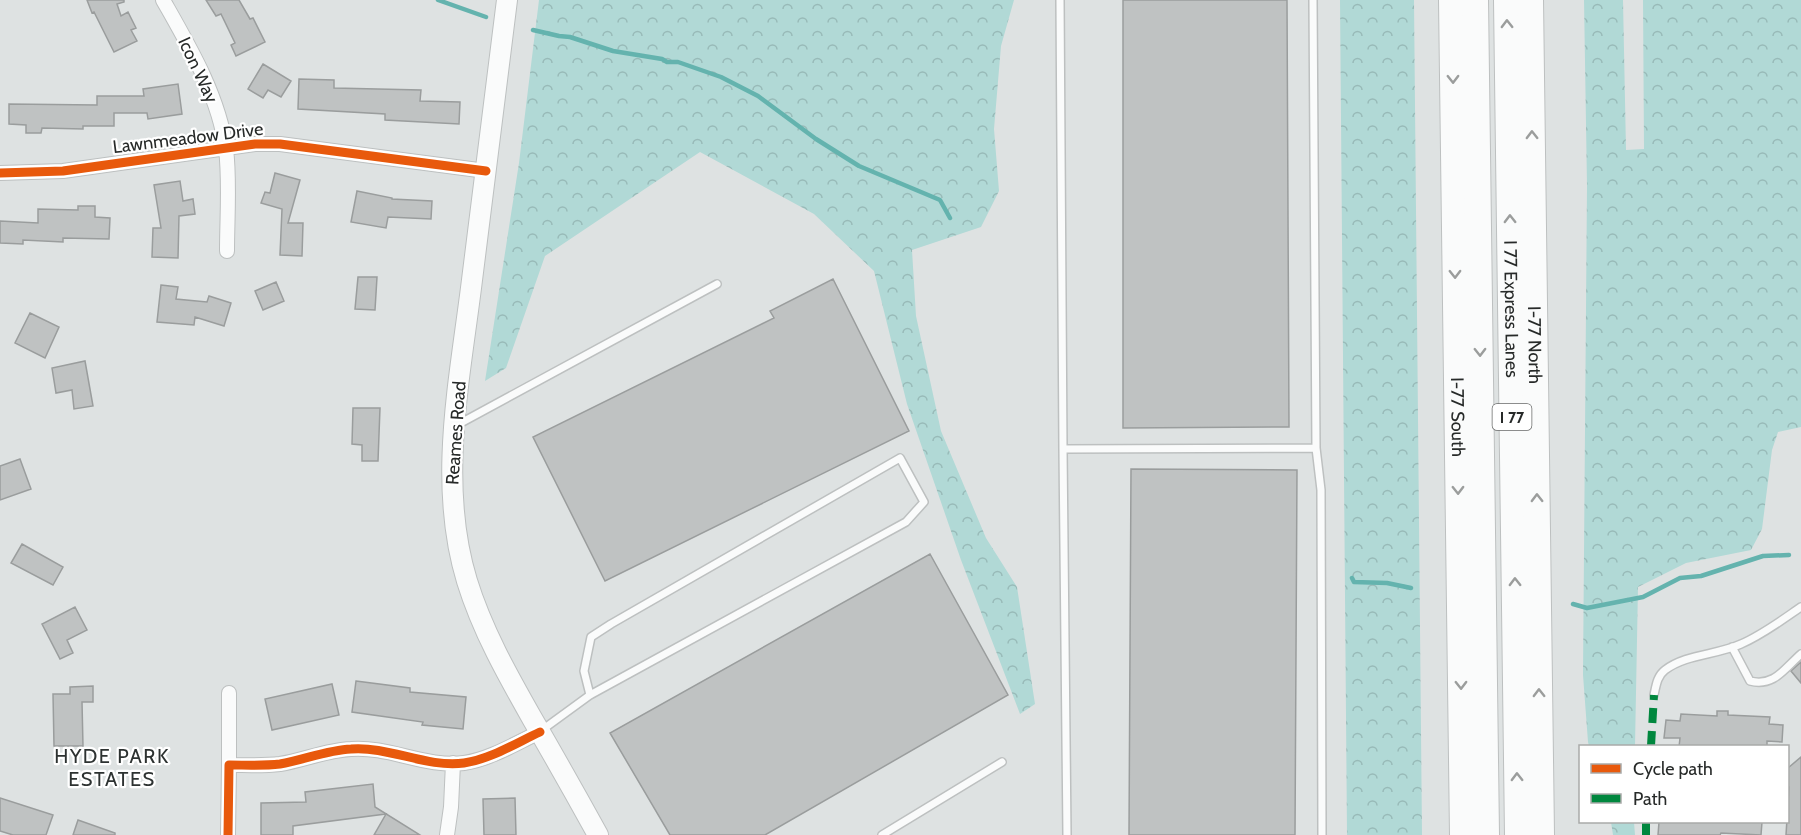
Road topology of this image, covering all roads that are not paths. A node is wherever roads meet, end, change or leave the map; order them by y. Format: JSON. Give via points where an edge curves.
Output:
{"nodes":[{"id":1,"x":163,"y":0,"type":"edge"},
{"id":2,"x":507,"y":0,"type":"edge"},
{"id":3,"x":1060,"y":0,"type":"edge"},
{"id":4,"x":1313,"y":0,"type":"edge"},
{"id":5,"x":1452,"y":0,"type":"edge"},
{"id":6,"x":1475,"y":0,"type":"edge"},
{"id":7,"x":1507,"y":0,"type":"edge"},
{"id":8,"x":1530,"y":0,"type":"edge"},
{"id":9,"x":226,"y":149,"type":"junction"},
{"id":10,"x":486,"y":171,"type":"junction"},
{"id":11,"x":0,"y":173,"type":"edge"},
{"id":12,"x":227,"y":251,"type":"dead end"},
{"id":13,"x":717,"y":284,"type":"dead end"},
{"id":14,"x":454,"y":426,"type":"junction"},
{"id":15,"x":1316,"y":448,"type":"junction"},
{"id":16,"x":1064,"y":449,"type":"junction"},
{"id":17,"x":1801,"y":607,"type":"edge"},
{"id":18,"x":1732,"y":647,"type":"junction"},
{"id":19,"x":1801,"y":654,"type":"edge"},
{"id":20,"x":229,"y":693,"type":"dead end"},
{"id":21,"x":590,"y":695,"type":"junction"},
{"id":22,"x":1654,"y":695,"type":"dead end"},
{"id":23,"x":540,"y":732,"type":"junction"},
{"id":24,"x":1002,"y":762,"type":"dead end"},
{"id":25,"x":453,"y":763,"type":"junction"},
{"id":26,"x":229,"y":765,"type":"junction"},
{"id":27,"x":228,"y":835,"type":"edge"},
{"id":28,"x":447,"y":835,"type":"edge"},
{"id":29,"x":598,"y":835,"type":"edge"},
{"id":30,"x":882,"y":835,"type":"edge"},
{"id":31,"x":1067,"y":835,"type":"edge"},
{"id":32,"x":1322,"y":835,"type":"edge"},
{"id":33,"x":1463,"y":835,"type":"edge"},
{"id":34,"x":1486,"y":835,"type":"edge"},
{"id":35,"x":1518,"y":835,"type":"edge"},
{"id":36,"x":1541,"y":835,"type":"edge"}],
"edges":[{"from":1,"to":9,"type":"street","name":"Icon Way","via":[[207,85]]},
{"from":2,"to":10,"type":"main road","name":"Reames Road"},
{"from":3,"to":16,"type":"lane"},
{"from":4,"to":15,"type":"lane"},
{"from":5,"to":33,"type":"highway","name":"I-77 South","one_way":true},
{"from":6,"to":34,"type":"highway","name":"I 77 Express Lanes","number":"I 77","one_way":true},
{"from":35,"to":7,"type":"highway","name":"I 77 Express Lanes","number":"I 77","one_way":true},
{"from":36,"to":8,"type":"highway","name":"I-77 North","number":"I 77","one_way":true},
{"from":9,"to":10,"type":"street","name":"Lawnmeadow Drive","via":[[280,144]]},
{"from":9,"to":11,"type":"street","name":"Lawnmeadow Drive","via":[[63,171]]},
{"from":9,"to":12,"type":"street","name":"Icon Way"},
{"from":10,"to":14,"type":"main road","name":"Reames Road"},
{"from":13,"to":14,"type":"lane"},
{"from":14,"to":23,"type":"main road","name":"Reames Road","via":[[451,486],[466,580],[496,651]]},
{"from":15,"to":16,"type":"lane"},
{"from":15,"to":32,"type":"lane","via":[[1322,490]]},
{"from":16,"to":31,"type":"lane"},
{"from":17,"to":18,"type":"lane"},
{"from":18,"to":19,"type":"lane","via":[[1750,681],[1761,684],[1770,682]]},
{"from":18,"to":22,"type":"lane","via":[[1664,671]]},
{"from":20,"to":26,"type":"street"},
{"from":21,"to":21,"type":"lane","via":[[906,522],[924,502],[900,458],[591,637],[584,671]]},
{"from":21,"to":23,"type":"lane"},
{"from":23,"to":25,"type":"street","via":[[486,757]]},
{"from":23,"to":29,"type":"main road","name":"Reames Road"},
{"from":24,"to":30,"type":"lane"},
{"from":25,"to":26,"type":"street","via":[[374,749],[351,749],[281,764]]},
{"from":25,"to":28,"type":"street"},
{"from":26,"to":27,"type":"street"}]}
